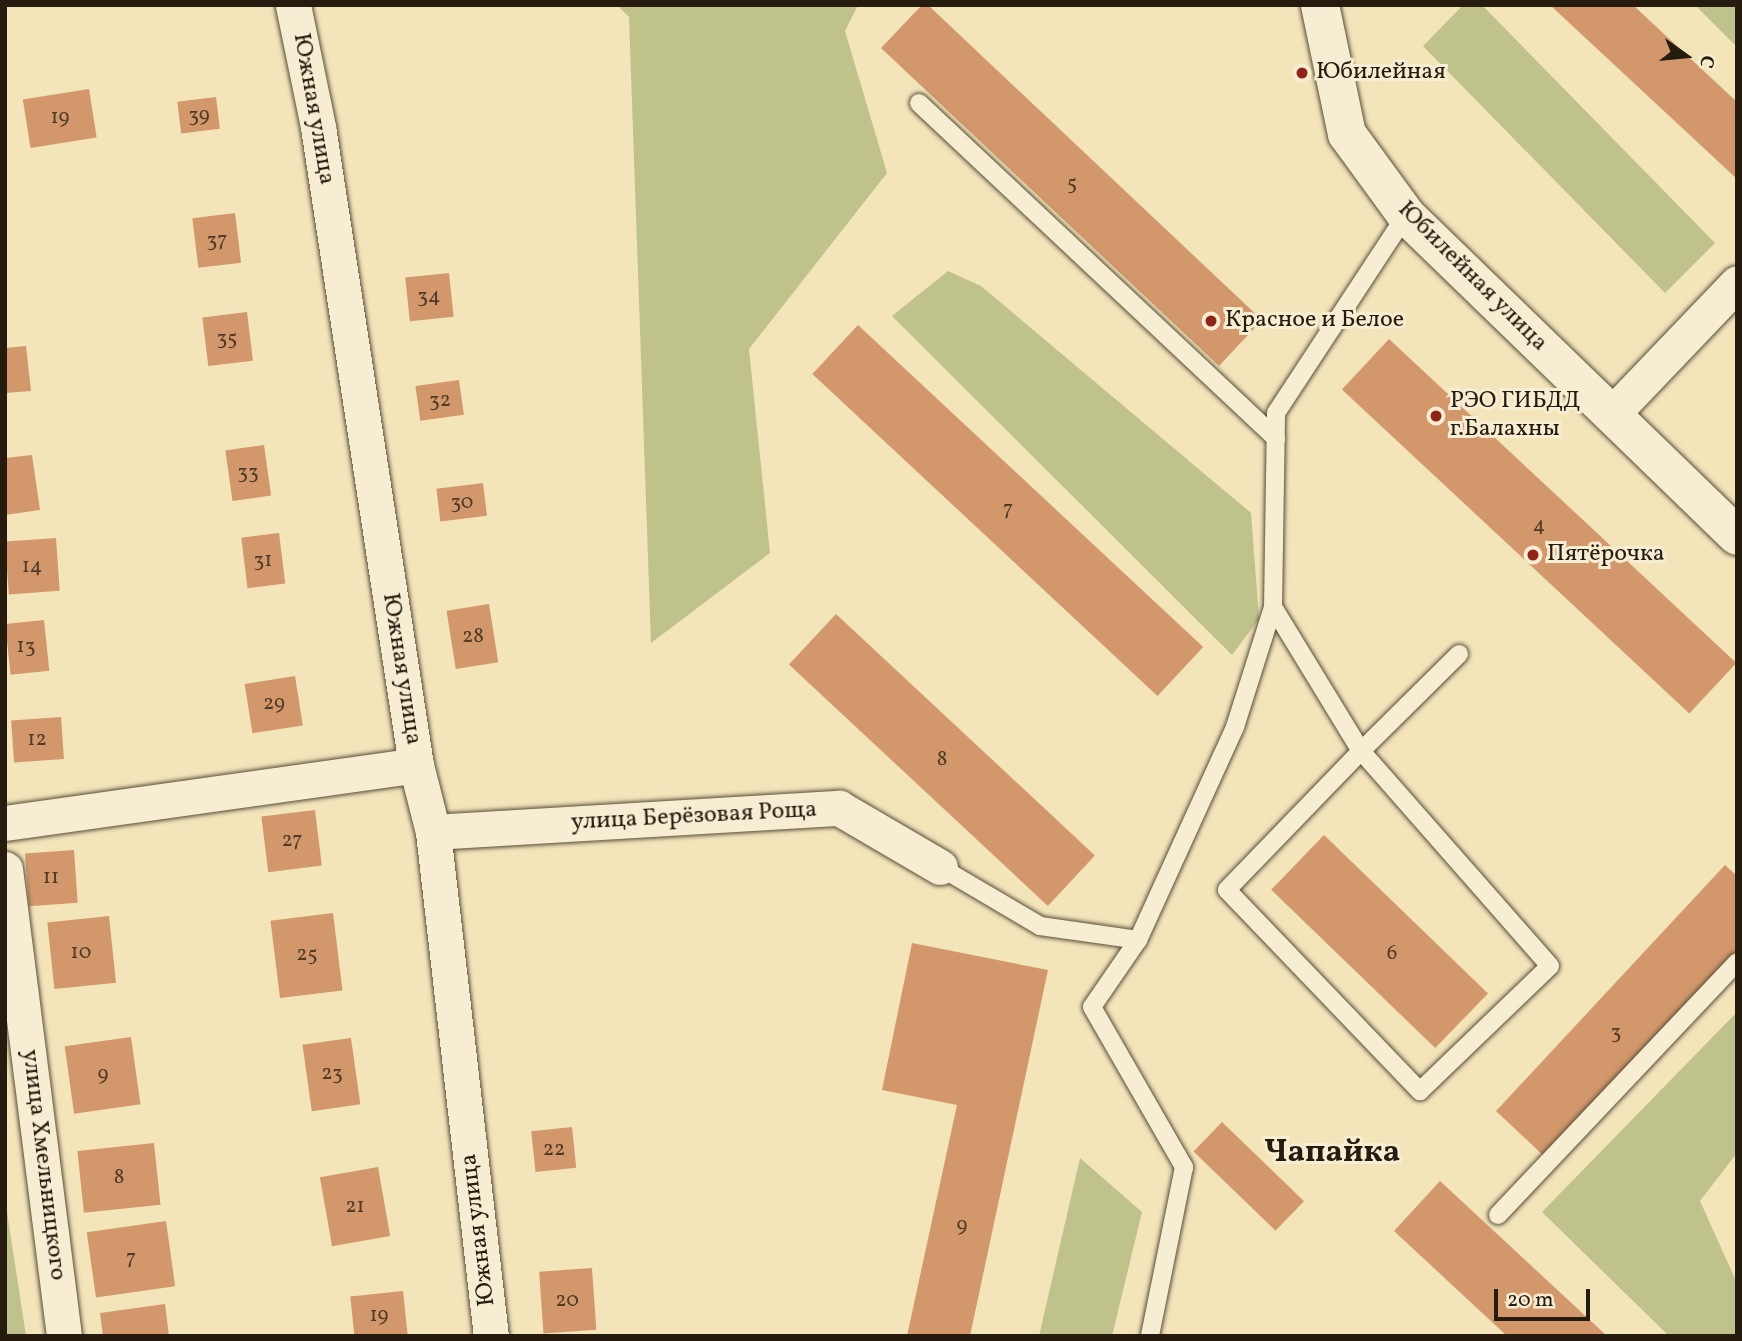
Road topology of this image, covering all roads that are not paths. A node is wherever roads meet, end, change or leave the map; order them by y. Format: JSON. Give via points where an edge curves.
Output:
{"nodes":[{"id":1,"x":293,"y":5,"type":"edge"},
{"id":2,"x":1320,"y":5,"type":"edge"},
{"id":3,"x":919,"y":103,"type":"dead end"},
{"id":4,"x":1406,"y":215,"type":"junction"},
{"id":5,"x":1737,"y":283,"type":"edge"},
{"id":6,"x":1611,"y":415,"type":"junction"},
{"id":7,"x":1276,"y":438,"type":"junction"},
{"id":8,"x":1737,"y":536,"type":"edge"},
{"id":9,"x":1273,"y":607,"type":"junction"},
{"id":10,"x":1459,"y":654,"type":"dead end"},
{"id":11,"x":1361,"y":751,"type":"junction"},
{"id":12,"x":416,"y":765,"type":"junction"},
{"id":13,"x":5,"y":823,"type":"edge"},
{"id":14,"x":433,"y":832,"type":"junction"},
{"id":15,"x":940,"y":867,"type":"joint"},
{"id":16,"x":5,"y":869,"type":"edge"},
{"id":17,"x":1138,"y":940,"type":"junction"},
{"id":18,"x":1737,"y":962,"type":"edge"},
{"id":19,"x":1498,"y":1215,"type":"dead end"},
{"id":20,"x":64,"y":1336,"type":"edge"},
{"id":21,"x":491,"y":1336,"type":"edge"},
{"id":22,"x":1150,"y":1336,"type":"edge"}],
"edges":[{"from":1,"to":12,"type":"street","name":"Южная улица","via":[[318,127]]},
{"from":2,"to":4,"type":"street","name":"Юбилейная улица","via":[[1347,134]]},
{"from":3,"to":7,"type":"lane"},
{"from":4,"to":6,"type":"street","name":"Юбилейная улица"},
{"from":4,"to":7,"type":"lane","via":[[1276,413]]},
{"from":5,"to":6,"type":"street"},
{"from":6,"to":8,"type":"street","name":"Юбилейная улица"},
{"from":7,"to":9,"type":"lane"},
{"from":9,"to":11,"type":"lane"},
{"from":9,"to":17,"type":"lane","via":[[1235,727]]},
{"from":10,"to":11,"type":"lane"},
{"from":11,"to":11,"type":"lane","via":[[1227,890],[1420,1091],[1550,966]]},
{"from":12,"to":13,"type":"street"},
{"from":12,"to":14,"type":"street","name":"Южная улица"},
{"from":14,"to":15,"type":"street","name":"улица Берёзовая Роща","via":[[839,808]]},
{"from":14,"to":21,"type":"street","name":"Южная улица"},
{"from":15,"to":17,"type":"lane","via":[[1040,926]]},
{"from":16,"to":20,"type":"street","name":"улица Хмельницкого"},
{"from":17,"to":22,"type":"lane","via":[[1092,1007],[1184,1167]]},
{"from":18,"to":19,"type":"lane"}]}
